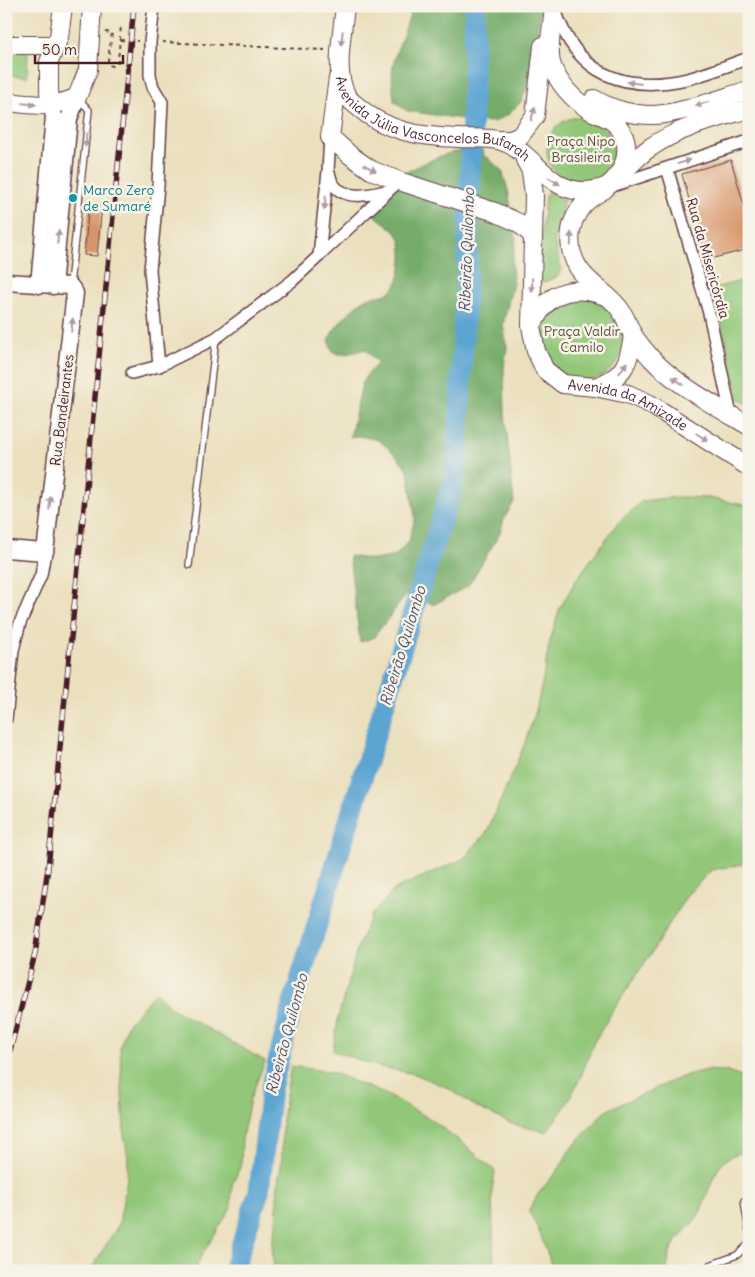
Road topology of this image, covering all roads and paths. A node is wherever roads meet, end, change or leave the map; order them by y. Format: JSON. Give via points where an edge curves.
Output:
{"nodes":[{"id":1,"x":63,"y":6,"type":"edge"},
{"id":2,"x":92,"y":6,"type":"edge"},
{"id":3,"x":154,"y":6,"type":"edge"},
{"id":4,"x":345,"y":6,"type":"edge"},
{"id":5,"x":554,"y":6,"type":"edge"},
{"id":6,"x":121,"y":25,"type":"dead end"},
{"id":7,"x":553,"y":26,"type":"junction"},
{"id":8,"x":103,"y":32,"type":"dead end"},
{"id":9,"x":120,"y":40,"type":"junction"},
{"id":10,"x":150,"y":42,"type":"junction"},
{"id":11,"x":6,"y":45,"type":"edge"},
{"id":12,"x":55,"y":45,"type":"junction"},
{"id":13,"x":341,"y":51,"type":"junction"},
{"id":14,"x":749,"y":58,"type":"edge"},
{"id":15,"x":339,"y":70,"type":"junction"},
{"id":16,"x":749,"y":90,"type":"edge"},
{"id":17,"x":77,"y":97,"type":"junction"},
{"id":18,"x":6,"y":102,"type":"edge"},
{"id":19,"x":51,"y":106,"type":"junction"},
{"id":20,"x":749,"y":108,"type":"edge"},
{"id":21,"x":330,"y":137,"type":"junction"},
{"id":22,"x":499,"y":142,"type":"junction"},
{"id":23,"x":749,"y":142,"type":"edge"},
{"id":24,"x":667,"y":168,"type":"junction"},
{"id":25,"x":328,"y":171,"type":"junction"},
{"id":26,"x":611,"y":183,"type":"junction"},
{"id":27,"x":393,"y":186,"type":"junction"},
{"id":28,"x":533,"y":236,"type":"junction"},
{"id":29,"x":319,"y":256,"type":"junction"},
{"id":30,"x":6,"y":282,"type":"edge"},
{"id":31,"x":46,"y":285,"type":"junction"},
{"id":32,"x":70,"y":286,"type":"junction"},
{"id":33,"x":608,"y":297,"type":"junction"},
{"id":34,"x":532,"y":326,"type":"junction"},
{"id":35,"x":634,"y":335,"type":"junction"},
{"id":36,"x":216,"y":338,"type":"junction"},
{"id":37,"x":159,"y":366,"type":"junction"},
{"id":38,"x":132,"y":373,"type":"dead end"},
{"id":39,"x":595,"y":387,"type":"junction"},
{"id":40,"x":732,"y":415,"type":"junction"},
{"id":41,"x":749,"y":426,"type":"edge"},
{"id":42,"x":749,"y":467,"type":"edge"},
{"id":43,"x":6,"y":549,"type":"edge"},
{"id":44,"x":45,"y":552,"type":"junction"},
{"id":45,"x":189,"y":565,"type":"dead end"},
{"id":46,"x":6,"y":719,"type":"edge"},
{"id":47,"x":744,"y":1201,"type":"dead end"},
{"id":48,"x":749,"y":1232,"type":"edge"},
{"id":49,"x":749,"y":1244,"type":"edge"},
{"id":50,"x":710,"y":1266,"type":"dead end"}],
"edges":[{"from":1,"to":12,"type":"main road"},
{"from":2,"to":17,"type":"main road","via":[[88,70]]},
{"from":3,"to":10,"type":"street"},
{"from":4,"to":13,"type":"main road","name":"Avenida Júlia Vasconcelos Bufarah","one_way":true},
{"from":5,"to":7,"type":"main road"},
{"from":14,"to":5,"type":"street","one_way":true,"via":[[687,79],[645,85],[622,82],[595,69],[574,50]]},
{"from":22,"to":5,"type":"main road","one_way":true,"via":[[520,136],[535,116],[542,53]]},
{"from":6,"to":9,"type":"path"},
{"from":16,"to":7,"type":"main road","one_way":true,"via":[[676,112],[652,115],[605,106],[573,80],[561,59]]},
{"from":7,"to":26,"type":"main road","via":[[550,54],[563,85],[588,109],[613,122],[622,133],[627,148],[625,163]]},
{"from":8,"to":9,"type":"path","via":[[112,34],[110,65],[118,62]]},
{"from":9,"to":10,"type":"path"},
{"from":10,"to":13,"type":"path"},
{"from":10,"to":37,"type":"street","via":[[150,75],[162,102],[150,270]]},
{"from":11,"to":12,"type":"main road"},
{"from":12,"to":19,"type":"main road","via":[[49,62]]},
{"from":13,"to":15,"type":"main road","name":"Avenida Júlia Vasconcelos Bufarah"},
{"from":15,"to":21,"type":"main road"},
{"from":15,"to":22,"type":"main road","name":"Avenida Júlia Vasconcelos Bufarah","via":[[349,98],[384,125],[406,133]]},
{"from":17,"to":19,"type":"main road"},
{"from":31,"to":17,"type":"street","one_way":true,"via":[[69,119]]},
{"from":17,"to":32,"type":"lane","one_way":true,"via":[[89,110]]},
{"from":18,"to":19,"type":"main road","one_way":true},
{"from":19,"to":31,"type":"street","via":[[54,116]]},
{"from":20,"to":26,"type":"main road","via":[[671,135],[650,148]]},
{"from":21,"to":25,"type":"street"},
{"from":21,"to":27,"type":"main road","one_way":true},
{"from":22,"to":26,"type":"main road","name":"Avenida Júlia Vasconcelos Bufarah","one_way":true,"via":[[527,156],[556,183],[574,190],[590,191]]},
{"from":22,"to":28,"type":"main road","name":"Avenida da Amizade","via":[[526,162],[534,182]]},
{"from":24,"to":23,"type":"street","one_way":true},
{"from":24,"to":26,"type":"street"},
{"from":24,"to":40,"type":"street","name":"Rua da Misericórdia","via":[[709,313]]},
{"from":25,"to":27,"type":"street","via":[[334,184],[353,195],[369,195]]},
{"from":25,"to":29,"type":"street","one_way":true},
{"from":33,"to":26,"type":"main road","one_way":true,"via":[[575,262],[569,238],[582,206]]},
{"from":27,"to":28,"type":"main road","via":[[495,212],[519,223]]},
{"from":27,"to":29,"type":"street"},
{"from":28,"to":34,"type":"main road","name":"Avenida da Amizade","one_way":true},
{"from":29,"to":36,"type":"street","via":[[292,281]]},
{"from":30,"to":31,"type":"street"},
{"from":31,"to":32,"type":"street"},
{"from":44,"to":32,"type":"street","name":"Rua Bandeirantes","one_way":true,"via":[[75,293]]},
{"from":33,"to":34,"type":"main road","via":[[583,290],[559,295],[545,304]]},
{"from":33,"to":35,"type":"main road","via":[[618,307]]},
{"from":34,"to":39,"type":"main road","name":"Avenida da Amizade","via":[[536,350],[545,370],[562,384]]},
{"from":39,"to":35,"type":"main road","one_way":true,"via":[[620,374],[627,364]]},
{"from":40,"to":35,"type":"main road","one_way":true,"via":[[669,374],[652,359]]},
{"from":36,"to":37,"type":"street"},
{"from":36,"to":45,"type":"lane"},
{"from":37,"to":38,"type":"street"},
{"from":39,"to":42,"type":"main road","name":"Avenida da Amizade","one_way":true,"via":[[628,394],[650,404]]},
{"from":40,"to":41,"type":"main road"},
{"from":43,"to":44,"type":"street"},
{"from":44,"to":46,"type":"street","via":[[41,576],[20,623],[13,650]]},
{"from":47,"to":48,"type":"lane"},
{"from":49,"to":50,"type":"lane","via":[[737,1255]]}]}
